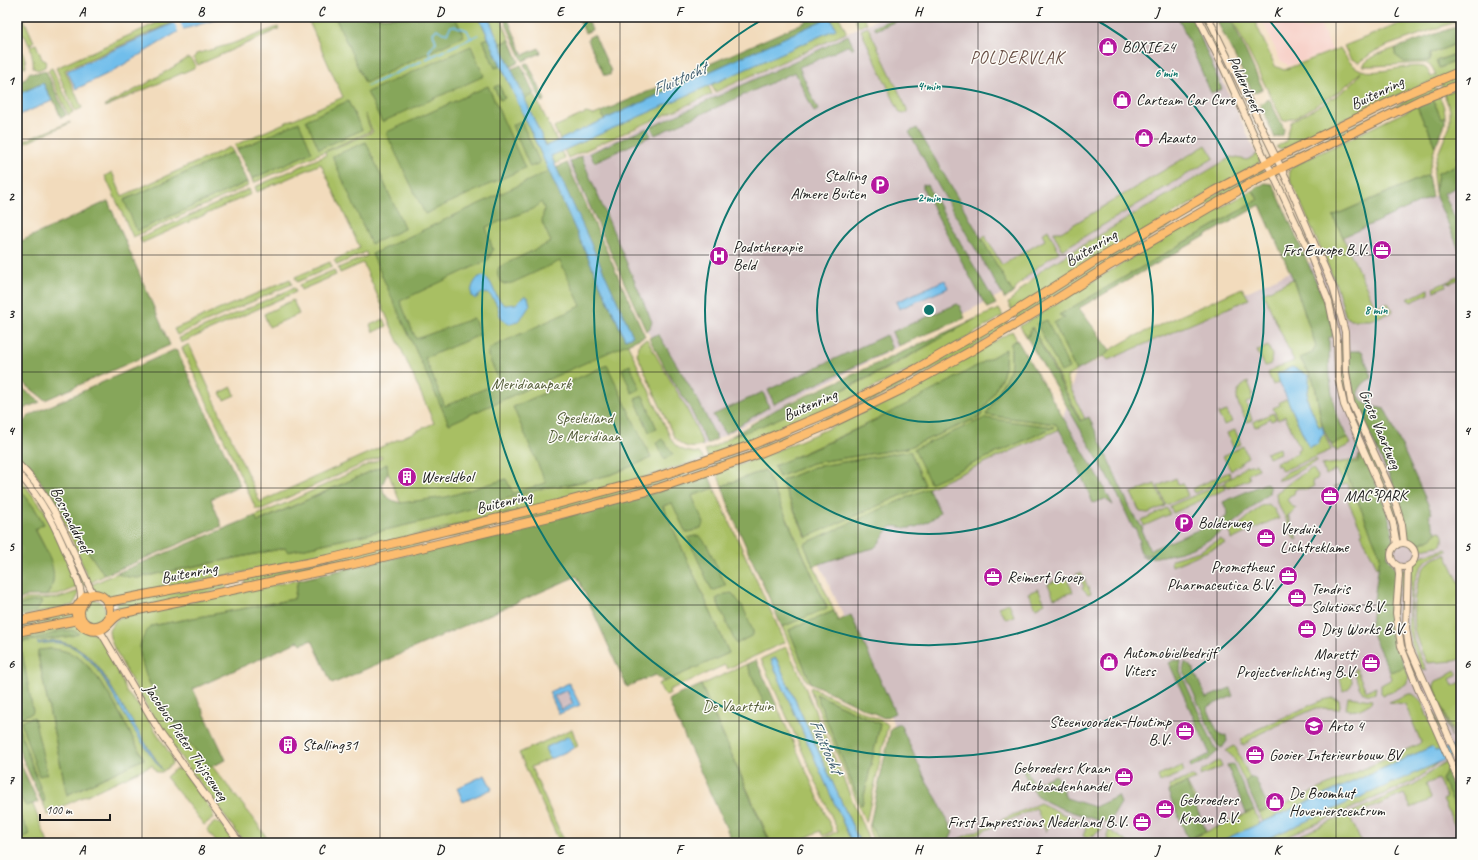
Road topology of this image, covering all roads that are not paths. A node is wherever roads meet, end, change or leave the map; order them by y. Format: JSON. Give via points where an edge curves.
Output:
{"nodes":[{"id":1,"x":1198,"y":17,"type":"edge"},
{"id":2,"x":1208,"y":17,"type":"edge"},
{"id":3,"x":1461,"y":71,"type":"edge"},
{"id":4,"x":1461,"y":84,"type":"edge"},
{"id":5,"x":1276,"y":158,"type":"junction"},
{"id":6,"x":1267,"y":164,"type":"junction"},
{"id":7,"x":1281,"y":167,"type":"junction"},
{"id":8,"x":1272,"y":172,"type":"junction"},
{"id":9,"x":17,"y":463,"type":"edge"},
{"id":10,"x":17,"y":472,"type":"edge"},
{"id":11,"x":1404,"y":543,"type":"junction"},
{"id":12,"x":1397,"y":545,"type":"junction"},
{"id":13,"x":1398,"y":566,"type":"junction"},
{"id":14,"x":1408,"y":566,"type":"junction"},
{"id":15,"x":87,"y":596,"type":"junction"},
{"id":16,"x":108,"y":602,"type":"junction"},
{"id":17,"x":77,"y":607,"type":"junction"},
{"id":18,"x":17,"y":621,"type":"edge"},
{"id":19,"x":80,"y":622,"type":"junction"},
{"id":20,"x":106,"y":623,"type":"junction"},
{"id":21,"x":17,"y":632,"type":"edge"},
{"id":22,"x":1460,"y":762,"type":"edge"},
{"id":23,"x":1461,"y":786,"type":"edge"},
{"id":24,"x":240,"y":843,"type":"edge"}],
"edges":[{"from":1,"to":6,"type":"main road","name":"Polderdreef"},
{"from":2,"to":5,"type":"main road","name":"Polderdreef"},
{"from":3,"to":5,"type":"highway","name":"Buitenring","via":[[1404,95]]},
{"from":4,"to":7,"type":"highway","name":"Buitenring","via":[[1420,100]]},
{"from":5,"to":6,"type":"highway","name":"Buitenring"},
{"from":5,"to":7,"type":"main road","name":"Polderdreef"},
{"from":6,"to":8,"type":"main road","name":"Polderdreef"},
{"from":6,"to":16,"type":"highway","name":"Buitenring","via":[[1208,195],[916,369],[835,410],[754,444],[657,477],[542,508],[328,559]]},
{"from":7,"to":8,"type":"highway","name":"Buitenring"},
{"from":7,"to":11,"type":"main road","name":"Grote Vaartweg","via":[[1333,287],[1345,332],[1346,372],[1351,402],[1392,492],[1402,525]]},
{"from":8,"to":12,"type":"main road","name":"Grote Vaartweg","via":[[1329,302],[1337,340],[1338,377],[1344,405],[1382,492],[1393,523]]},
{"from":8,"to":20,"type":"highway","name":"Buitenring","via":[[926,376],[873,404],[753,456],[667,486],[558,515],[358,563],[126,612]]},
{"from":9,"to":15,"type":"main road","name":"Bosranddreef","via":[[37,484],[60,521]]},
{"from":10,"to":15,"type":"main road","name":"Bosranddreef","via":[[30,486],[55,525]]},
{"from":11,"to":12,"type":"main road"},
{"from":11,"to":14,"type":"main road","via":[[1412,546],[1415,555],[1414,561]]},
{"from":12,"to":13,"type":"main road","via":[[1391,554]]},
{"from":13,"to":14,"type":"main road"},
{"from":13,"to":23,"type":"main road","via":[[1396,613],[1401,646]]},
{"from":14,"to":22,"type":"main road","via":[[1406,628],[1409,647]]},
{"from":15,"to":16,"type":"highway","via":[[102,596]]},
{"from":15,"to":17,"type":"highway"},
{"from":15,"to":19,"type":"highway","via":[[80,610]]},
{"from":16,"to":20,"type":"highway","via":[[110,609]]},
{"from":17,"to":18,"type":"highway"},
{"from":17,"to":19,"type":"highway"},
{"from":19,"to":20,"type":"highway","via":[[87,629]]},
{"from":19,"to":21,"type":"highway"},
{"from":20,"to":24,"type":"main road","name":"Jacobus Pieter Thijsseweg","via":[[102,634],[161,734]]}]}
